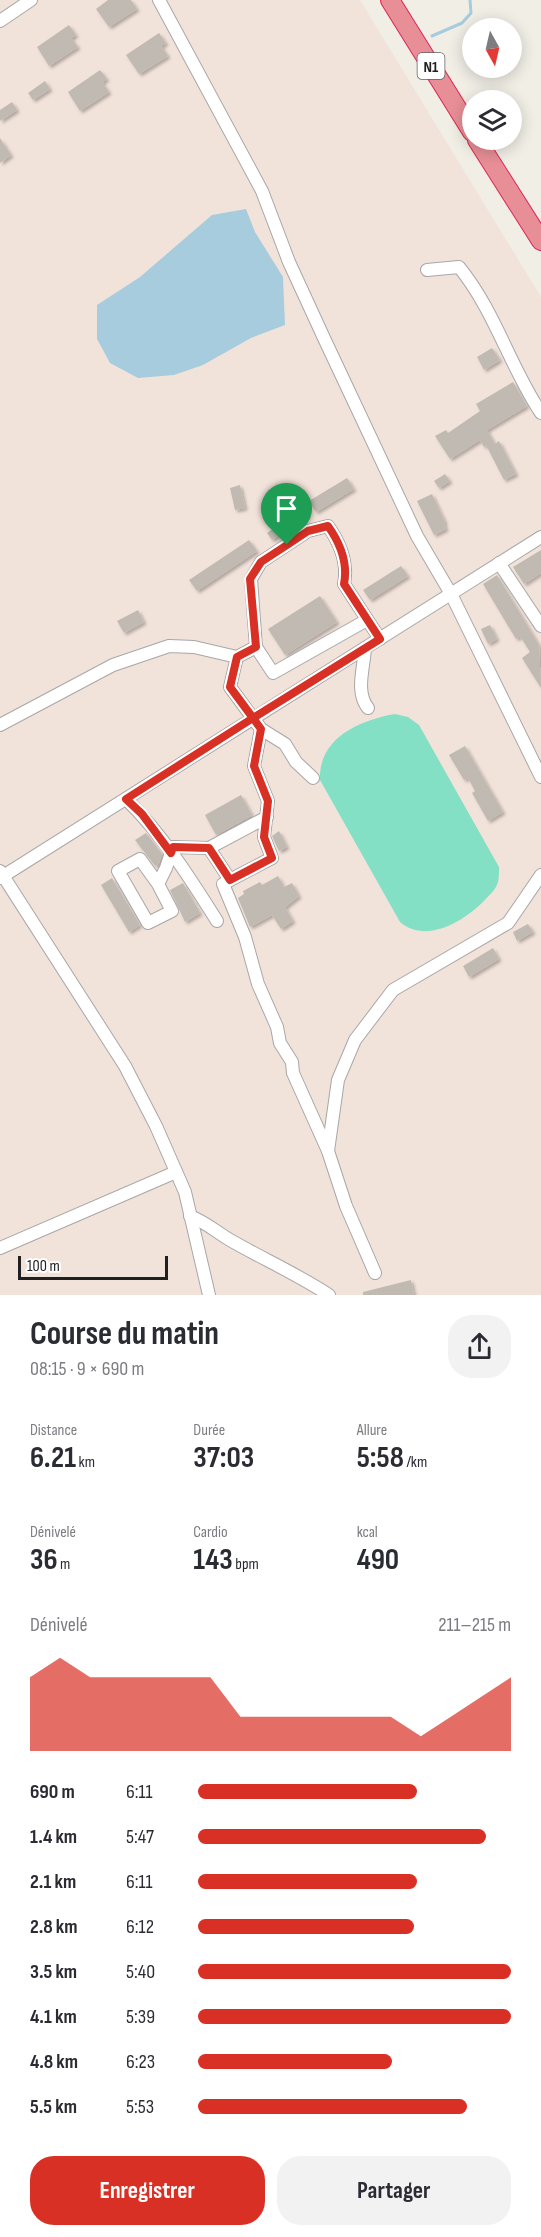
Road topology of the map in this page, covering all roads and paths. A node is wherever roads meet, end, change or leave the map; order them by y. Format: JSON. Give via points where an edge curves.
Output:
{"nodes":[{"id":1,"x":32,"y":0,"type":"edge"},
{"id":2,"x":159,"y":0,"type":"edge"},
{"id":3,"x":390,"y":0,"type":"edge"},
{"id":4,"x":0,"y":21,"type":"edge"},
{"id":5,"x":462,"y":116,"type":"edge"},
{"id":6,"x":483,"y":150,"type":"edge"},
{"id":7,"x":541,"y":241,"type":"edge"},
{"id":8,"x":428,"y":270,"type":"dead end"},
{"id":9,"x":541,"y":413,"type":"edge"},
{"id":10,"x":541,"y":537,"type":"edge"},
{"id":11,"x":499,"y":563,"type":"junction"},
{"id":12,"x":451,"y":594,"type":"junction"},
{"id":13,"x":367,"y":620,"type":"junction"},
{"id":14,"x":541,"y":626,"type":"edge"},
{"id":15,"x":380,"y":639,"type":"junction"},
{"id":16,"x":256,"y":647,"type":"junction"},
{"id":17,"x":365,"y":648,"type":"junction"},
{"id":18,"x":237,"y":657,"type":"junction"},
{"id":19,"x":368,"y":708,"type":"dead end"},
{"id":20,"x":253,"y":718,"type":"junction"},
{"id":21,"x":0,"y":725,"type":"edge"},
{"id":22,"x":261,"y":729,"type":"junction"},
{"id":23,"x":541,"y":777,"type":"edge"},
{"id":24,"x":313,"y":778,"type":"dead end"},
{"id":25,"x":126,"y":799,"type":"junction"},
{"id":26,"x":267,"y":817,"type":"junction"},
{"id":27,"x":209,"y":848,"type":"junction"},
{"id":28,"x":171,"y":853,"type":"junction"},
{"id":29,"x":1,"y":875,"type":"edge"},
{"id":30,"x":541,"y":875,"type":"edge"},
{"id":31,"x":230,"y":880,"type":"junction"},
{"id":32,"x":158,"y":884,"type":"junction"},
{"id":33,"x":217,"y":921,"type":"dead end"},
{"id":34,"x":328,"y":1151,"type":"junction"},
{"id":35,"x":176,"y":1172,"type":"junction"},
{"id":36,"x":190,"y":1216,"type":"junction"},
{"id":37,"x":0,"y":1248,"type":"edge"},
{"id":38,"x":375,"y":1272,"type":"dead end"},
{"id":39,"x":209,"y":1295,"type":"edge"},
{"id":40,"x":329,"y":1295,"type":"edge"}],
"edges":[{"from":1,"to":4,"type":"lane"},
{"from":2,"to":12,"type":"lane","via":[[262,191],[322,336],[417,536]]},
{"from":3,"to":5,"type":"highway","number":"N1"},
{"from":6,"to":7,"type":"highway"},
{"from":8,"to":9,"type":"lane","via":[[459,267],[468,278]]},
{"from":10,"to":11,"type":"lane"},
{"from":11,"to":12,"type":"lane"},
{"from":11,"to":14,"type":"lane"},
{"from":12,"to":15,"type":"lane"},
{"from":12,"to":23,"type":"lane"},
{"from":13,"to":15,"type":"lane"},
{"from":13,"to":16,"type":"lane","via":[[273,673]]},
{"from":13,"to":16,"type":"lane","via":[[344,584],[346,572],[341,553],[328,526],[308,531],[261,562],[250,579]]},
{"from":15,"to":17,"type":"lane"},
{"from":16,"to":18,"type":"lane"},
{"from":17,"to":19,"type":"lane","via":[[361,699]]},
{"from":17,"to":20,"type":"lane"},
{"from":18,"to":20,"type":"lane","via":[[230,687]]},
{"from":18,"to":21,"type":"lane","via":[[194,647],[169,646],[113,665]]},
{"from":20,"to":22,"type":"lane"},
{"from":20,"to":25,"type":"lane"},
{"from":22,"to":24,"type":"lane","via":[[285,744]]},
{"from":22,"to":26,"type":"lane","via":[[254,766],[268,801]]},
{"from":25,"to":28,"type":"lane"},
{"from":25,"to":29,"type":"lane"},
{"from":26,"to":27,"type":"lane"},
{"from":26,"to":31,"type":"lane","via":[[264,837],[272,858]]},
{"from":27,"to":28,"type":"lane","via":[[173,847]]},
{"from":27,"to":31,"type":"lane"},
{"from":28,"to":32,"type":"lane"},
{"from":28,"to":33,"type":"lane"},
{"from":29,"to":35,"type":"lane","via":[[124,1066]]},
{"from":30,"to":34,"type":"lane","via":[[508,923],[393,990],[355,1040],[338,1080]]},
{"from":31,"to":34,"type":"lane","via":[[223,884],[258,984]]},
{"from":32,"to":32,"type":"lane","via":[[172,911],[148,923],[118,872],[140,859]]},
{"from":34,"to":38,"type":"lane","via":[[346,1206]]},
{"from":35,"to":36,"type":"lane"},
{"from":35,"to":37,"type":"lane"},
{"from":36,"to":39,"type":"lane"},
{"from":36,"to":40,"type":"lane"}]}
